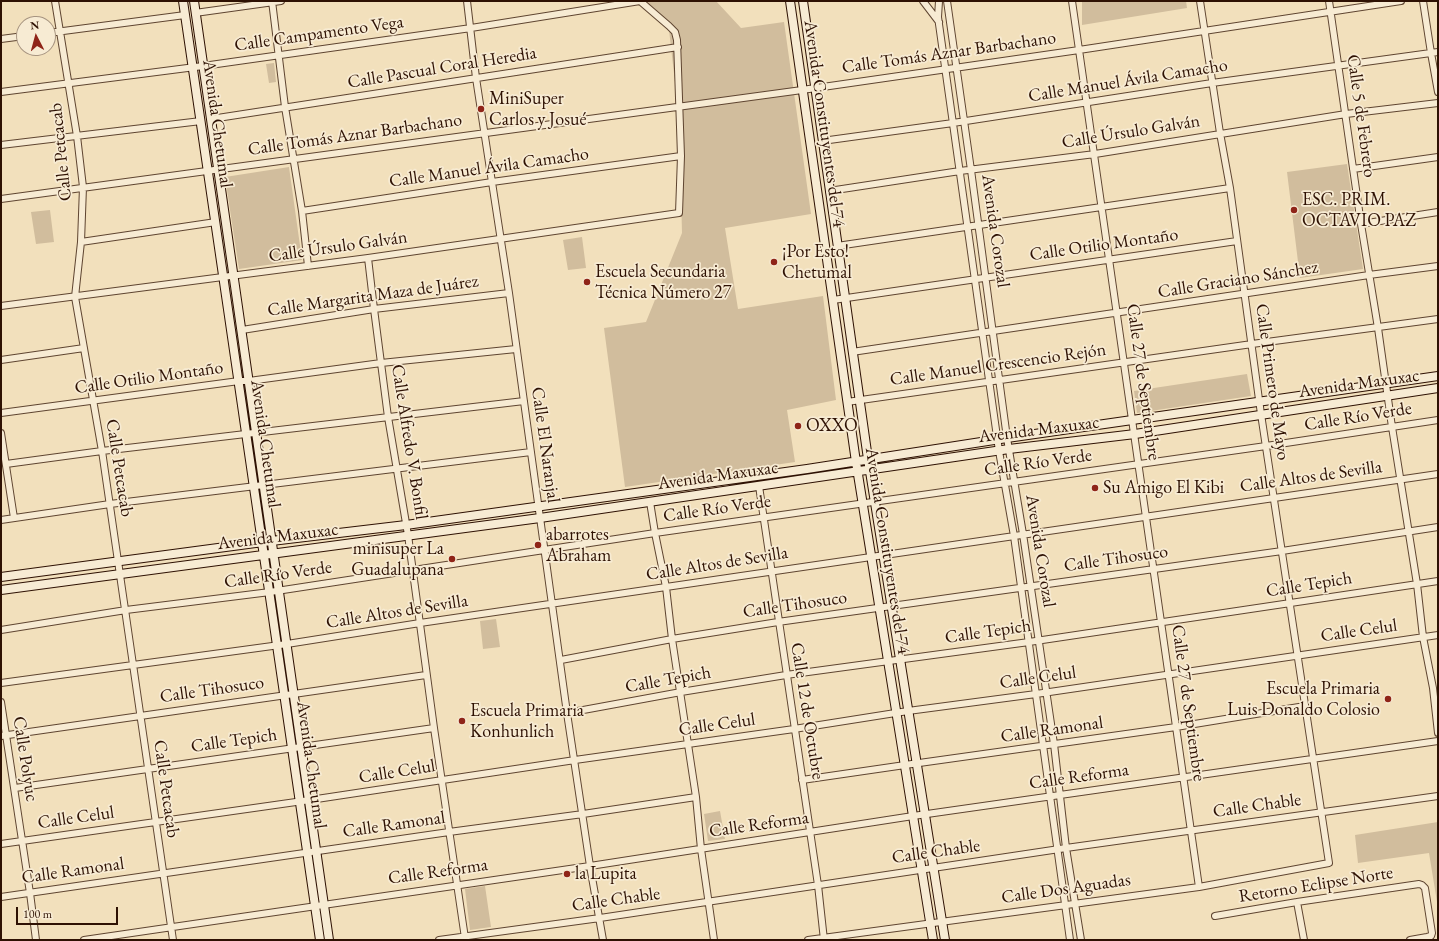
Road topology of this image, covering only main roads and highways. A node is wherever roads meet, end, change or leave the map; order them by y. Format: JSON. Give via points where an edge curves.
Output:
{"nodes":[{"id":1,"x":183,"y":1,"type":"edge"},
{"id":2,"x":194,"y":1,"type":"edge"},
{"id":3,"x":790,"y":1,"type":"edge"},
{"id":4,"x":802,"y":1,"type":"edge"},
{"id":5,"x":1438,"y":376,"type":"edge"},
{"id":6,"x":1438,"y":388,"type":"edge"},
{"id":7,"x":868,"y":459,"type":"junction"},
{"id":8,"x":856,"y":462,"type":"junction"},
{"id":9,"x":869,"y":470,"type":"junction"},
{"id":10,"x":858,"y":472,"type":"junction"},
{"id":11,"x":273,"y":540,"type":"junction"},
{"id":12,"x":263,"y":542,"type":"junction"},
{"id":13,"x":275,"y":554,"type":"junction"},
{"id":14,"x":265,"y":555,"type":"junction"},
{"id":15,"x":1,"y":577,"type":"edge"},
{"id":16,"x":1,"y":590,"type":"edge"},
{"id":17,"x":320,"y":940,"type":"edge"},
{"id":18,"x":329,"y":940,"type":"edge"},
{"id":19,"x":933,"y":940,"type":"edge"},
{"id":20,"x":945,"y":940,"type":"edge"}],
"edges":[{"from":1,"to":12,"type":"main road","name":"Avenida Chetumal"},
{"from":2,"to":11,"type":"main road","name":"Avenida Chetumal"},
{"from":3,"to":8,"type":"main road","name":"Avenida Constituyentes del 74"},
{"from":4,"to":7,"type":"main road","name":"Avenida Constituyentes del 74"},
{"from":5,"to":7,"type":"main road","name":"Avenida Maxuxac"},
{"from":6,"to":9,"type":"main road","name":"Avenida Maxuxac","via":[[1135,434],[1009,449]]},
{"from":7,"to":8,"type":"main road","name":"Avenida Maxuxac"},
{"from":7,"to":9,"type":"main road","name":"Avenida Constituyentes del 74"},
{"from":8,"to":10,"type":"main road","name":"Avenida Constituyentes del 74"},
{"from":8,"to":11,"type":"main road","name":"Avenida Maxuxac","via":[[406,525]]},
{"from":9,"to":10,"type":"main road","name":"Avenida Maxuxac"},
{"from":9,"to":20,"type":"main road","name":"Avenida Constituyentes del 74"},
{"from":10,"to":13,"type":"main road","name":"Avenida Maxuxac"},
{"from":10,"to":19,"type":"main road","name":"Avenida Constituyentes del 74"},
{"from":11,"to":12,"type":"main road","name":"Avenida Maxuxac"},
{"from":11,"to":13,"type":"main road","name":"Avenida Chetumal"},
{"from":12,"to":14,"type":"main road","name":"Avenida Chetumal"},
{"from":12,"to":15,"type":"main road","name":"Avenida Maxuxac"},
{"from":13,"to":14,"type":"main road","name":"Avenida Maxuxac"},
{"from":13,"to":18,"type":"main road","name":"Avenida Chetumal"},
{"from":14,"to":16,"type":"main road","name":"Avenida Maxuxac"},
{"from":14,"to":17,"type":"main road","name":"Avenida Chetumal"}]}
